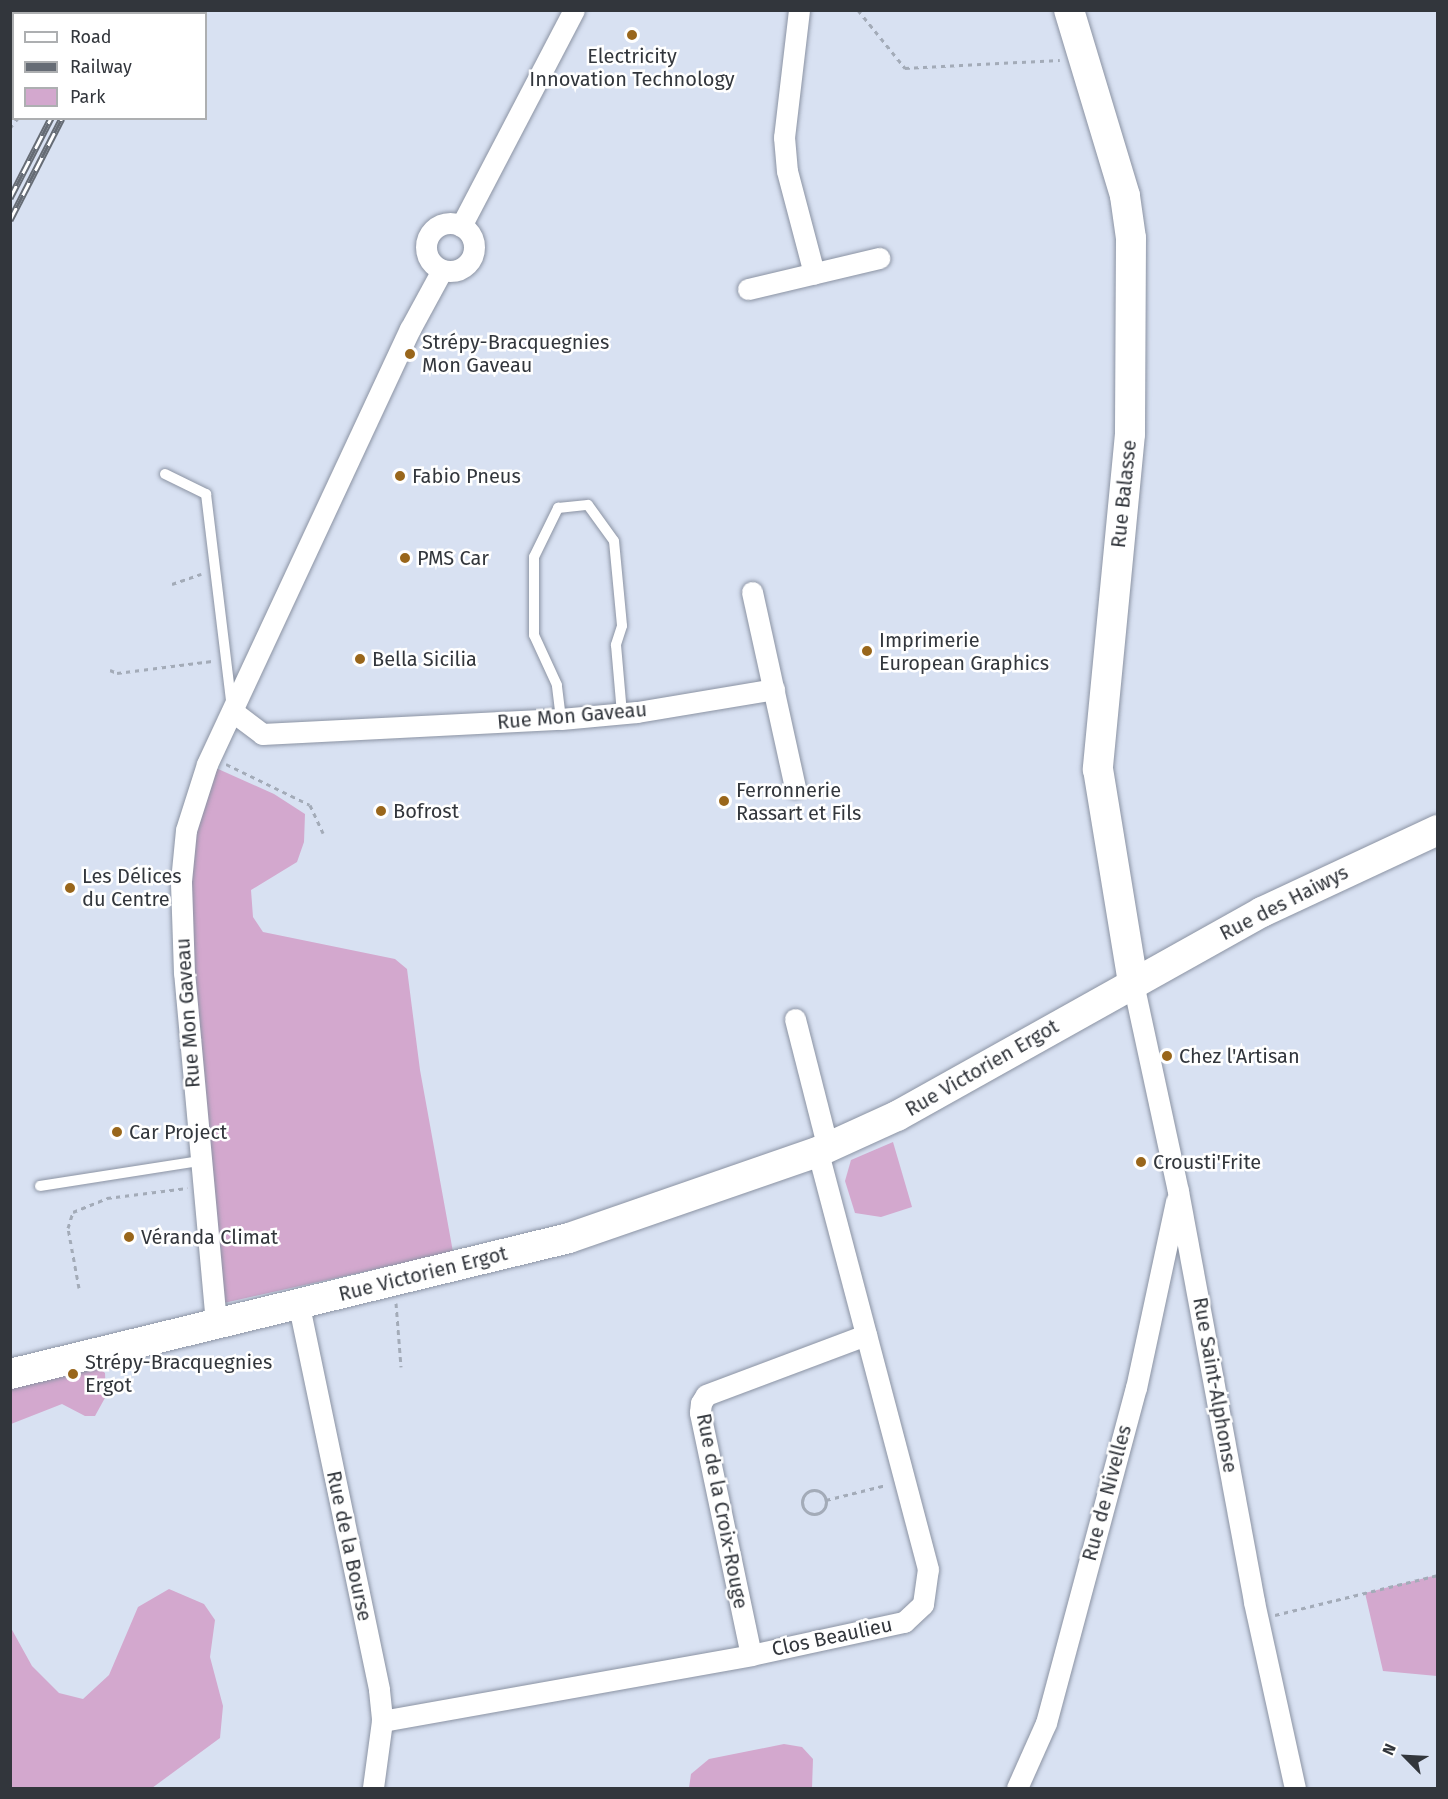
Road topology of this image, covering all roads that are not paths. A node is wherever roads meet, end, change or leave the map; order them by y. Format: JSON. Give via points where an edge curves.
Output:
{"nodes":[{"id":1,"x":574,"y":10,"type":"edge"},
{"id":2,"x":799,"y":10,"type":"edge"},
{"id":3,"x":1069,"y":10,"type":"edge"},
{"id":4,"x":461,"y":226,"type":"junction"},
{"id":5,"x":879,"y":258,"type":"dead end"},
{"id":6,"x":442,"y":270,"type":"junction"},
{"id":7,"x":814,"y":273,"type":"junction"},
{"id":8,"x":748,"y":289,"type":"dead end"},
{"id":9,"x":165,"y":474,"type":"dead end"},
{"id":10,"x":752,"y":592,"type":"dead end"},
{"id":11,"x":774,"y":689,"type":"junction"},
{"id":12,"x":232,"y":711,"type":"junction"},
{"id":13,"x":622,"y":714,"type":"junction"},
{"id":14,"x":561,"y":719,"type":"junction"},
{"id":15,"x":795,"y":787,"type":"dead end"},
{"id":16,"x":1437,"y":830,"type":"edge"},
{"id":17,"x":1133,"y":982,"type":"junction"},
{"id":18,"x":795,"y":1019,"type":"dead end"},
{"id":19,"x":823,"y":1150,"type":"junction"},
{"id":20,"x":200,"y":1161,"type":"junction"},
{"id":21,"x":40,"y":1186,"type":"dead end"},
{"id":22,"x":1178,"y":1191,"type":"junction"},
{"id":23,"x":299,"y":1306,"type":"junction"},
{"id":24,"x":216,"y":1323,"type":"junction"},
{"id":25,"x":866,"y":1335,"type":"junction"},
{"id":26,"x":10,"y":1374,"type":"edge"},
{"id":27,"x":751,"y":1655,"type":"junction"},
{"id":28,"x":382,"y":1720,"type":"junction"},
{"id":29,"x":373,"y":1788,"type":"edge"},
{"id":30,"x":1017,"y":1788,"type":"edge"},
{"id":31,"x":1295,"y":1788,"type":"edge"}],
"edges":[{"from":1,"to":4,"type":"street"},
{"from":2,"to":7,"type":"street","via":[[784,137],[787,171]]},
{"from":3,"to":17,"type":"street","name":"Rue Balasse","via":[[1125,196],[1131,238],[1130,434],[1098,769]]},
{"from":4,"to":6,"type":"street","via":[[472,237],[473,253],[465,266]]},
{"from":4,"to":6,"type":"street","via":[[439,227],[428,238],[430,260]]},
{"from":5,"to":7,"type":"street"},
{"from":6,"to":12,"type":"street","name":"Rue Mon Gaveau","via":[[410,329]]},
{"from":7,"to":8,"type":"street"},
{"from":9,"to":12,"type":"lane","via":[[206,494]]},
{"from":10,"to":11,"type":"street"},
{"from":11,"to":13,"type":"street","name":"Rue Mon Gaveau"},
{"from":11,"to":15,"type":"street"},
{"from":12,"to":14,"type":"street","name":"Rue Mon Gaveau","via":[[262,734]]},
{"from":12,"to":20,"type":"street","name":"Rue Mon Gaveau","via":[[193,801],[181,881],[184,973]]},
{"from":13,"to":14,"type":"street","name":"Rue Mon Gaveau"},
{"from":13,"to":14,"type":"lane","via":[[616,678],[616,645],[622,626],[614,541],[588,505],[558,508],[534,557],[534,635],[557,685]]},
{"from":16,"to":17,"type":"street","name":"Rue des Haiwys","via":[[1262,912]]},
{"from":17,"to":19,"type":"street","name":"Rue Victorien Ergot","via":[[897,1116]]},
{"from":17,"to":22,"type":"street","name":"Rue Saint-Alphonse"},
{"from":18,"to":19,"type":"street"},
{"from":19,"to":23,"type":"street","name":"Rue Victorien Ergot","via":[[569,1238]]},
{"from":19,"to":25,"type":"street","name":"Clos Beaulieu"},
{"from":20,"to":21,"type":"lane"},
{"from":20,"to":24,"type":"street","name":"Rue Mon Gaveau"},
{"from":22,"to":30,"type":"street","name":"Rue de Nivelles","via":[[1133,1399],[1046,1723]]},
{"from":22,"to":31,"type":"street","name":"Rue Saint-Alphonse","via":[[1258,1619]]},
{"from":23,"to":24,"type":"street","name":"Rue Victorien Ergot"},
{"from":23,"to":28,"type":"street","name":"Rue de la Bourse"},
{"from":24,"to":26,"type":"street","name":"Rue Victorien Ergot"},
{"from":25,"to":27,"type":"street","name":"Rue de la Croix-Rouge","via":[[706,1395],[701,1403]]},
{"from":25,"to":27,"type":"street","name":"Clos Beaulieu","via":[[928,1569],[923,1604],[904,1622]]},
{"from":27,"to":28,"type":"street","name":"Clos Beaulieu"},
{"from":28,"to":29,"type":"street","name":"Rue de la Bourse"}]}
